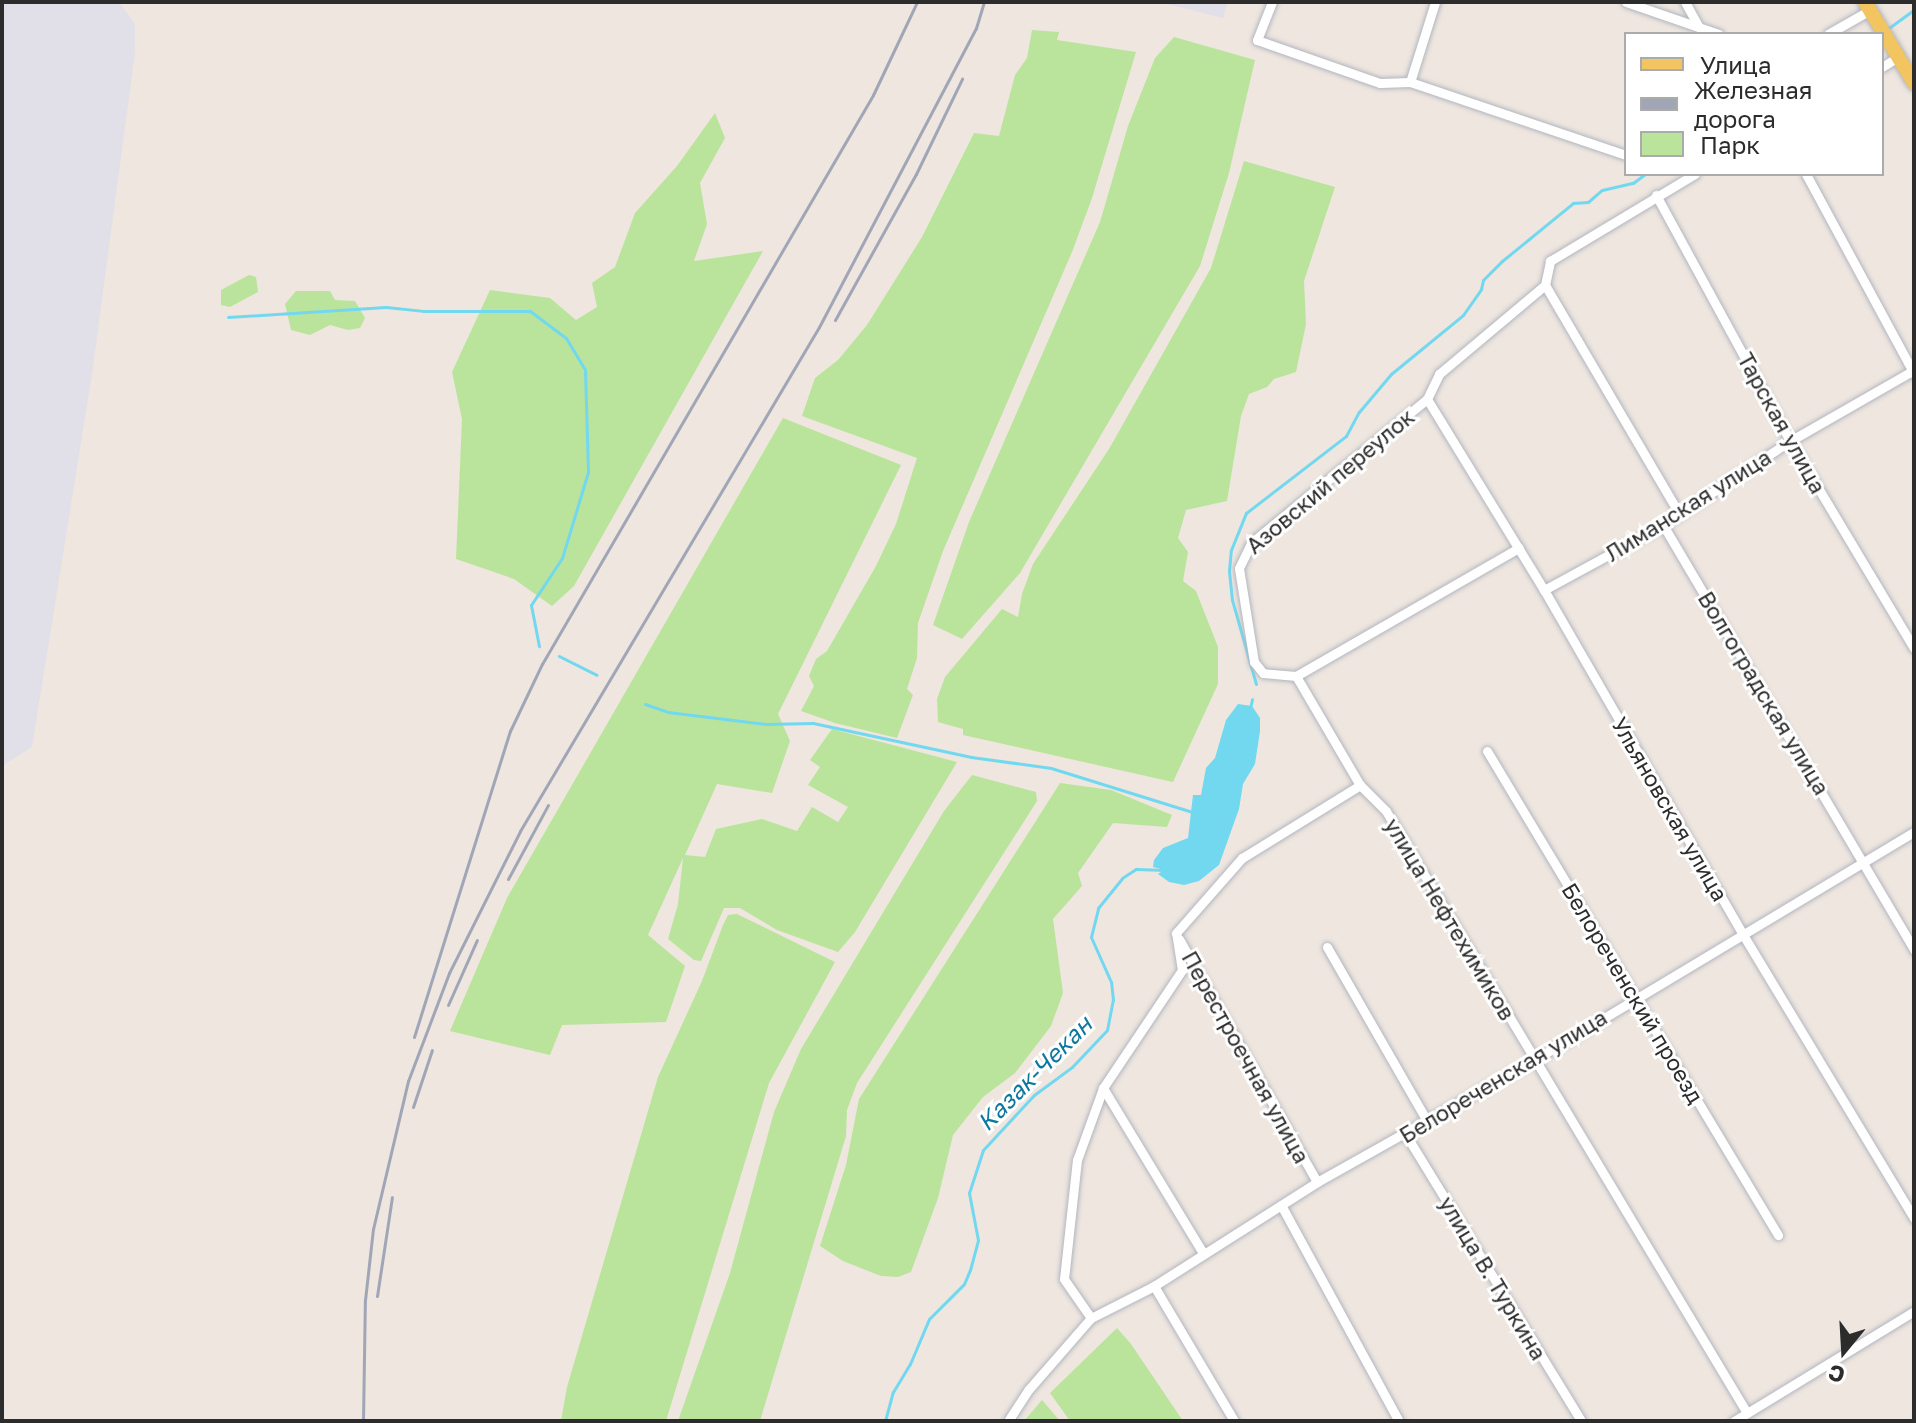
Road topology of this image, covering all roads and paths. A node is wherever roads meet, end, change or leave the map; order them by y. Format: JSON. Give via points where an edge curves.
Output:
{"nodes":[{"id":1,"x":1272,"y":2,"type":"edge"},
{"id":2,"x":1435,"y":2,"type":"edge"},
{"id":3,"x":1626,"y":2,"type":"edge"},
{"id":4,"x":1685,"y":2,"type":"edge"},
{"id":5,"x":1874,"y":8,"type":"edge"},
{"id":6,"x":1699,"y":27,"type":"junction"},
{"id":7,"x":1713,"y":32,"type":"edge"},
{"id":8,"x":1832,"y":32,"type":"edge"},
{"id":9,"x":1895,"y":52,"type":"junction"},
{"id":10,"x":1884,"y":65,"type":"edge"},
{"id":11,"x":1410,"y":82,"type":"junction"},
{"id":12,"x":1914,"y":83,"type":"edge"},
{"id":13,"x":1624,"y":154,"type":"edge"},
{"id":14,"x":1691,"y":176,"type":"edge"},
{"id":15,"x":1807,"y":176,"type":"edge"},
{"id":16,"x":1656,"y":195,"type":"junction"},
{"id":17,"x":1545,"y":285,"type":"junction"},
{"id":18,"x":1913,"y":372,"type":"edge"},
{"id":19,"x":1427,"y":399,"type":"junction"},
{"id":20,"x":1790,"y":441,"type":"junction"},
{"id":21,"x":1678,"y":512,"type":"junction"},
{"id":22,"x":1663,"y":525,"type":"junction"},
{"id":23,"x":1519,"y":548,"type":"junction"},
{"id":24,"x":1544,"y":590,"type":"junction"},
{"id":25,"x":1914,"y":648,"type":"edge"},
{"id":26,"x":1296,"y":676,"type":"junction"},
{"id":27,"x":1487,"y":751,"type":"dead end"},
{"id":28,"x":1360,"y":785,"type":"junction"},
{"id":29,"x":1914,"y":832,"type":"edge"},
{"id":30,"x":1864,"y":861,"type":"junction"},
{"id":31,"x":1176,"y":933,"type":"junction"},
{"id":32,"x":1742,"y":933,"type":"junction"},
{"id":33,"x":1327,"y":947,"type":"dead end"},
{"id":34,"x":1914,"y":950,"type":"edge"},
{"id":35,"x":1636,"y":996,"type":"junction"},
{"id":36,"x":1534,"y":1060,"type":"junction"},
{"id":37,"x":1103,"y":1088,"type":"junction"},
{"id":38,"x":1427,"y":1121,"type":"junction"},
{"id":39,"x":1406,"y":1135,"type":"junction"},
{"id":40,"x":1317,"y":1182,"type":"junction"},
{"id":41,"x":1281,"y":1205,"type":"junction"},
{"id":42,"x":1914,"y":1218,"type":"edge"},
{"id":43,"x":1778,"y":1235,"type":"dead end"},
{"id":44,"x":1203,"y":1253,"type":"junction"},
{"id":45,"x":1154,"y":1286,"type":"junction"},
{"id":46,"x":1914,"y":1311,"type":"edge"},
{"id":47,"x":1091,"y":1318,"type":"junction"},
{"id":48,"x":1747,"y":1413,"type":"junction"},
{"id":49,"x":1008,"y":1421,"type":"edge"},
{"id":50,"x":1234,"y":1421,"type":"edge"},
{"id":51,"x":1399,"y":1421,"type":"edge"},
{"id":52,"x":1581,"y":1421,"type":"edge"},
{"id":53,"x":1734,"y":1421,"type":"edge"}],
"edges":[{"from":1,"to":11,"type":"street","via":[[1257,40],[1380,83]]},
{"from":2,"to":11,"type":"street"},
{"from":3,"to":6,"type":"street"},
{"from":4,"to":6,"type":"street"},
{"from":5,"to":8,"type":"street"},
{"from":5,"to":9,"type":"main road"},
{"from":6,"to":7,"type":"street"},
{"from":9,"to":10,"type":"street"},
{"from":9,"to":12,"type":"main road"},
{"from":11,"to":13,"type":"street"},
{"from":14,"to":16,"type":"street"},
{"from":15,"to":18,"type":"street"},
{"from":16,"to":17,"type":"street","via":[[1550,261]]},
{"from":16,"to":20,"type":"street","name":"Тарская улица"},
{"from":17,"to":19,"type":"street","via":[[1439,374]]},
{"from":17,"to":21,"type":"street"},
{"from":18,"to":20,"type":"street","name":"Лиманская улица"},
{"from":19,"to":23,"type":"street","name":"Ульяновская улица"},
{"from":19,"to":26,"type":"street","name":"Азовский переулок","via":[[1251,543],[1242,556],[1239,568],[1254,662],[1263,673]]},
{"from":20,"to":21,"type":"street","name":"Лиманская улица"},
{"from":20,"to":25,"type":"street","name":"Тарская улица"},
{"from":21,"to":22,"type":"street","name":"Лиманская улица"},
{"from":22,"to":24,"type":"street","name":"Лиманская улица"},
{"from":22,"to":30,"type":"street","name":"Волгоградская улица"},
{"from":23,"to":24,"type":"street","name":"Ульяновская улица"},
{"from":23,"to":26,"type":"street"},
{"from":24,"to":32,"type":"street","name":"Ульяновская улица"},
{"from":26,"to":28,"type":"street","name":"улица Нефтехимиков"},
{"from":27,"to":35,"type":"street","name":"Белореченский проезд"},
{"from":28,"to":31,"type":"street","via":[[1242,858]]},
{"from":28,"to":36,"type":"street","name":"улица Нефтехимиков","via":[[1386,811]]},
{"from":29,"to":30,"type":"street","name":"Белореченская улица"},
{"from":30,"to":32,"type":"street","name":"Белореченская улица"},
{"from":30,"to":34,"type":"street","name":"Волгоградская улица"},
{"from":31,"to":37,"type":"street","via":[[1182,970]]},
{"from":31,"to":40,"type":"street","name":"Перестроечная улица"},
{"from":32,"to":35,"type":"street","name":"Белореченская улица"},
{"from":32,"to":42,"type":"street","name":"Ульяновская улица"},
{"from":33,"to":38,"type":"street"},
{"from":35,"to":36,"type":"street","name":"Белореченская улица"},
{"from":35,"to":43,"type":"street","name":"Белореченский проезд"},
{"from":36,"to":38,"type":"street","name":"Белореченская улица"},
{"from":36,"to":48,"type":"street","name":"улица Нефтехимиков"},
{"from":37,"to":44,"type":"street"},
{"from":37,"to":47,"type":"street","via":[[1077,1160],[1064,1279]]},
{"from":38,"to":39,"type":"street","name":"Белореченская улица"},
{"from":39,"to":40,"type":"street","name":"Белореченская улица"},
{"from":39,"to":52,"type":"street","name":"улица В. Туркина"},
{"from":40,"to":41,"type":"street","name":"Белореченская улица"},
{"from":41,"to":44,"type":"street","name":"Белореченская улица"},
{"from":41,"to":51,"type":"street"},
{"from":44,"to":45,"type":"street","name":"Белореченская улица"},
{"from":45,"to":47,"type":"street","name":"Белореченская улица"},
{"from":45,"to":50,"type":"street"},
{"from":46,"to":48,"type":"street"},
{"from":47,"to":49,"type":"street"},
{"from":48,"to":53,"type":"street"}]}
